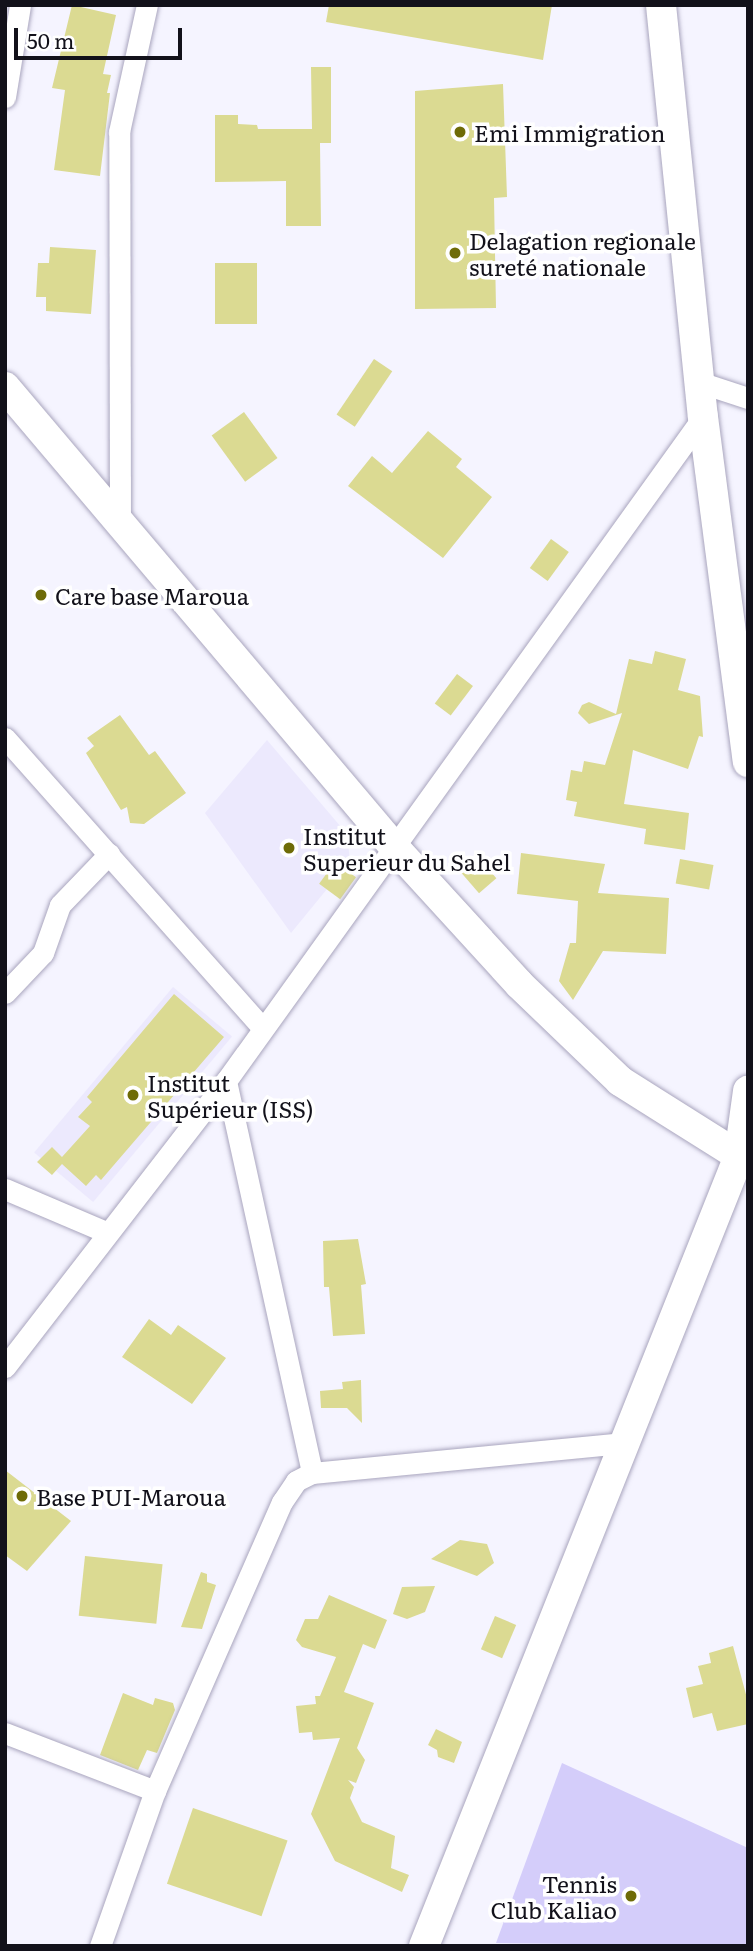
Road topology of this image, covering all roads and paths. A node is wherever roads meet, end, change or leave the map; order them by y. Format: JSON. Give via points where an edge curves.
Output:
{"nodes":[{"id":1,"x":20,"y":5,"type":"edge"},
{"id":2,"x":147,"y":5,"type":"edge"},
{"id":3,"x":661,"y":5,"type":"edge"},
{"id":4,"x":5,"y":97,"type":"edge"},
{"id":5,"x":699,"y":382,"type":"junction"},
{"id":6,"x":5,"y":387,"type":"edge"},
{"id":7,"x":748,"y":398,"type":"edge"},
{"id":8,"x":703,"y":417,"type":"junction"},
{"id":9,"x":120,"y":520,"type":"junction"},
{"id":10,"x":5,"y":738,"type":"edge"},
{"id":11,"x":748,"y":762,"type":"edge"},
{"id":12,"x":395,"y":848,"type":"junction"},
{"id":13,"x":109,"y":854,"type":"junction"},
{"id":14,"x":5,"y":993,"type":"edge"},
{"id":15,"x":261,"y":1026,"type":"junction"},
{"id":16,"x":226,"y":1081,"type":"junction"},
{"id":17,"x":748,"y":1091,"type":"edge"},
{"id":18,"x":743,"y":1158,"type":"edge"},
{"id":19,"x":5,"y":1189,"type":"edge"},
{"id":20,"x":106,"y":1232,"type":"junction"},
{"id":21,"x":5,"y":1367,"type":"edge"},
{"id":22,"x":625,"y":1443,"type":"junction"},
{"id":23,"x":312,"y":1473,"type":"junction"},
{"id":24,"x":5,"y":1733,"type":"edge"},
{"id":25,"x":155,"y":1791,"type":"junction"},
{"id":26,"x":100,"y":1946,"type":"edge"},
{"id":27,"x":424,"y":1946,"type":"edge"}],
"edges":[{"from":1,"to":4,"type":"street"},
{"from":2,"to":9,"type":"street","via":[[119,132]]},
{"from":3,"to":5,"type":"street"},
{"from":5,"to":7,"type":"street"},
{"from":5,"to":8,"type":"street"},
{"from":6,"to":9,"type":"street"},
{"from":8,"to":11,"type":"street"},
{"from":8,"to":12,"type":"street"},
{"from":9,"to":12,"type":"street"},
{"from":10,"to":13,"type":"street"},
{"from":12,"to":15,"type":"street"},
{"from":12,"to":18,"type":"street","via":[[519,984],[620,1081]]},
{"from":13,"to":14,"type":"street","via":[[60,905],[43,953]]},
{"from":13,"to":15,"type":"street"},
{"from":15,"to":16,"type":"street"},
{"from":16,"to":20,"type":"street"},
{"from":16,"to":23,"type":"street"},
{"from":17,"to":18,"type":"street"},
{"from":18,"to":22,"type":"street"},
{"from":19,"to":20,"type":"street"},
{"from":20,"to":21,"type":"street"},
{"from":22,"to":23,"type":"street"},
{"from":22,"to":27,"type":"street"},
{"from":23,"to":25,"type":"street","via":[[296,1481],[282,1502]]},
{"from":24,"to":25,"type":"street"},
{"from":25,"to":26,"type":"street"}]}
